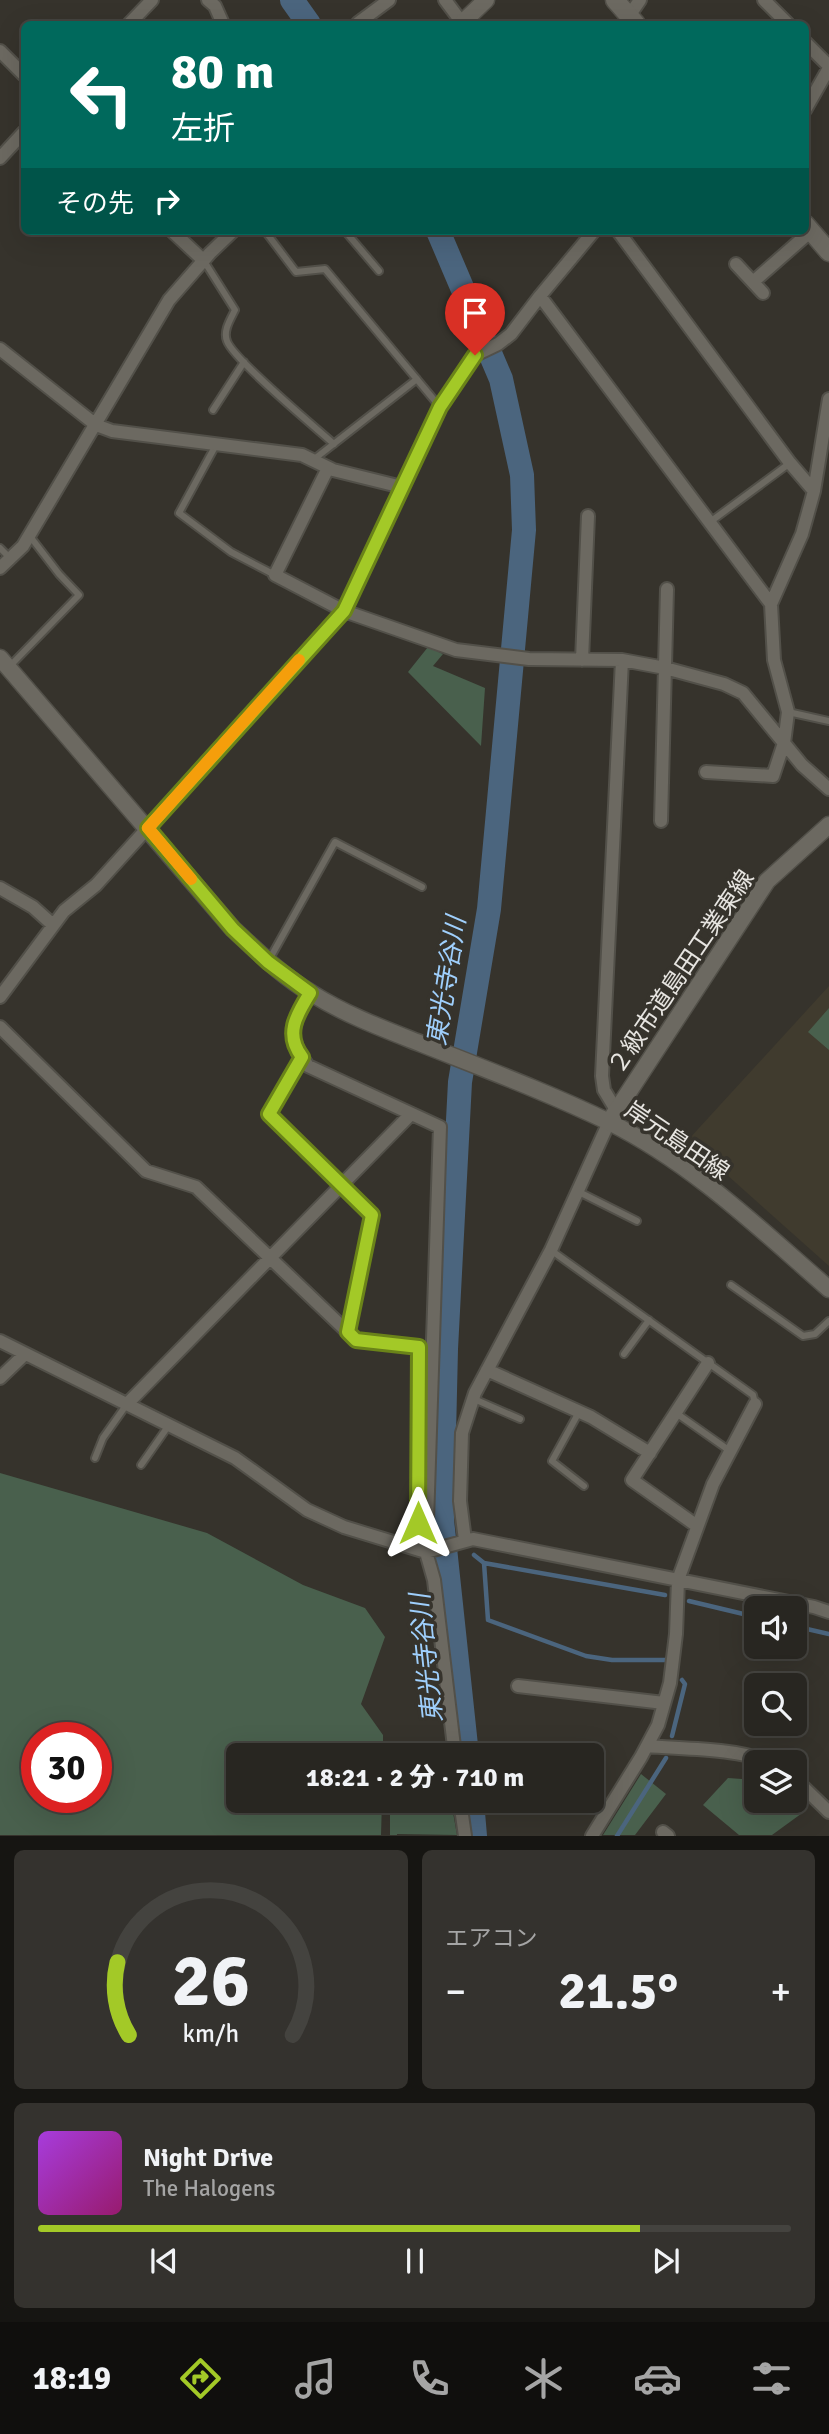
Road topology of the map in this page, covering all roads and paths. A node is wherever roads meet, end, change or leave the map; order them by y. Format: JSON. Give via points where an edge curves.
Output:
{"nodes":[{"id":1,"x":152,"y":0,"type":"edge"},
{"id":2,"x":208,"y":0,"type":"edge"},
{"id":3,"x":389,"y":0,"type":"edge"},
{"id":4,"x":445,"y":0,"type":"edge"},
{"id":5,"x":486,"y":0,"type":"edge"},
{"id":6,"x":615,"y":0,"type":"edge"},
{"id":7,"x":640,"y":0,"type":"edge"},
{"id":8,"x":764,"y":0,"type":"edge"},
{"id":9,"x":632,"y":20,"type":"edge"},
{"id":10,"x":132,"y":21,"type":"edge"},
{"id":11,"x":222,"y":21,"type":"edge"},
{"id":12,"x":361,"y":21,"type":"edge"},
{"id":13,"x":460,"y":21,"type":"edge"},
{"id":14,"x":465,"y":21,"type":"edge"},
{"id":15,"x":785,"y":21,"type":"edge"},
{"id":16,"x":809,"y":46,"type":"edge"},
{"id":17,"x":0,"y":51,"type":"edge"},
{"id":18,"x":829,"y":67,"type":"edge"},
{"id":19,"x":21,"y":72,"type":"edge"},
{"id":20,"x":809,"y":103,"type":"edge"},
{"id":21,"x":21,"y":135,"type":"edge"},
{"id":22,"x":0,"y":158,"type":"edge"},
{"id":23,"x":809,"y":229,"type":"edge"},
{"id":24,"x":176,"y":235,"type":"edge"},
{"id":25,"x":229,"y":235,"type":"edge"},
{"id":26,"x":268,"y":235,"type":"edge"},
{"id":27,"x":348,"y":235,"type":"edge"},
{"id":28,"x":591,"y":235,"type":"edge"},
{"id":29,"x":621,"y":235,"type":"edge"},
{"id":30,"x":801,"y":235,"type":"edge"},
{"id":31,"x":829,"y":252,"type":"edge"},
{"id":32,"x":203,"y":260,"type":"junction"},
{"id":33,"x":736,"y":264,"type":"dead end"},
{"id":34,"x":379,"y":271,"type":"dead end"},
{"id":35,"x":752,"y":282,"type":"junction"},
{"id":36,"x":763,"y":293,"type":"dead end"},
{"id":37,"x":540,"y":296,"type":"junction"},
{"id":38,"x":2,"y":354,"type":"edge"},
{"id":39,"x":244,"y":362,"type":"junction"},
{"id":40,"x":417,"y":379,"type":"junction"},
{"id":41,"x":829,"y":399,"type":"edge"},
{"id":42,"x":440,"y":407,"type":"junction"},
{"id":43,"x":213,"y":410,"type":"dead end"},
{"id":44,"x":96,"y":425,"type":"junction"},
{"id":45,"x":217,"y":443,"type":"junction"},
{"id":46,"x":334,"y":444,"type":"junction"},
{"id":47,"x":313,"y":460,"type":"junction"},
{"id":48,"x":790,"y":463,"type":"junction"},
{"id":49,"x":328,"y":468,"type":"junction"},
{"id":50,"x":402,"y":486,"type":"junction"},
{"id":51,"x":814,"y":491,"type":"junction"},
{"id":52,"x":588,"y":516,"type":"dead end"},
{"id":53,"x":709,"y":523,"type":"junction"},
{"id":54,"x":29,"y":535,"type":"junction"},
{"id":55,"x":0,"y":548,"type":"edge"},
{"id":56,"x":10,"y":558,"type":"junction"},
{"id":57,"x":0,"y":568,"type":"edge"},
{"id":58,"x":275,"y":575,"type":"junction"},
{"id":59,"x":667,"y":589,"type":"dead end"},
{"id":60,"x":771,"y":604,"type":"junction"},
{"id":61,"x":344,"y":611,"type":"junction"},
{"id":62,"x":582,"y":660,"type":"junction"},
{"id":63,"x":622,"y":660,"type":"junction"},
{"id":64,"x":4,"y":663,"type":"edge"},
{"id":65,"x":665,"y":668,"type":"junction"},
{"id":66,"x":788,"y":712,"type":"junction"},
{"id":67,"x":829,"y":721,"type":"edge"},
{"id":68,"x":784,"y":743,"type":"junction"},
{"id":69,"x":706,"y":772,"type":"dead end"},
{"id":70,"x":829,"y":789,"type":"edge"},
{"id":71,"x":661,"y":821,"type":"dead end"},
{"id":72,"x":829,"y":825,"type":"edge"},
{"id":73,"x":148,"y":828,"type":"junction"},
{"id":74,"x":422,"y":887,"type":"dead end"},
{"id":75,"x":0,"y":888,"type":"edge"},
{"id":76,"x":53,"y":925,"type":"junction"},
{"id":77,"x":268,"y":962,"type":"junction"},
{"id":78,"x":310,"y":993,"type":"junction"},
{"id":79,"x":0,"y":997,"type":"edge"},
{"id":80,"x":0,"y":1027,"type":"edge"},
{"id":81,"x":302,"y":1057,"type":"junction"},
{"id":82,"x":411,"y":1114,"type":"junction"},
{"id":83,"x":612,"y":1116,"type":"junction"},
{"id":84,"x":342,"y":1185,"type":"junction"},
{"id":85,"x":577,"y":1191,"type":"junction"},
{"id":86,"x":638,"y":1221,"type":"dead end"},
{"id":87,"x":551,"y":1250,"type":"junction"},
{"id":88,"x":271,"y":1258,"type":"junction"},
{"id":89,"x":731,"y":1285,"type":"dead end"},
{"id":90,"x":829,"y":1289,"type":"edge"},
{"id":91,"x":649,"y":1320,"type":"junction"},
{"id":92,"x":829,"y":1321,"type":"edge"},
{"id":93,"x":348,"y":1332,"type":"junction"},
{"id":94,"x":0,"y":1341,"type":"edge"},
{"id":95,"x":25,"y":1354,"type":"junction"},
{"id":96,"x":624,"y":1354,"type":"dead end"},
{"id":97,"x":708,"y":1363,"type":"junction"},
{"id":98,"x":487,"y":1370,"type":"junction"},
{"id":99,"x":0,"y":1378,"type":"edge"},
{"id":100,"x":473,"y":1398,"type":"junction"},
{"id":101,"x":127,"y":1404,"type":"junction"},
{"id":102,"x":755,"y":1404,"type":"joint"},
{"id":103,"x":579,"y":1412,"type":"junction"},
{"id":104,"x":676,"y":1413,"type":"junction"},
{"id":105,"x":520,"y":1419,"type":"dead end"},
{"id":106,"x":169,"y":1425,"type":"junction"},
{"id":107,"x":730,"y":1451,"type":"junction"},
{"id":108,"x":650,"y":1453,"type":"junction"},
{"id":109,"x":95,"y":1458,"type":"dead end"},
{"id":110,"x":141,"y":1465,"type":"dead end"},
{"id":111,"x":584,"y":1486,"type":"dead end"},
{"id":112,"x":697,"y":1526,"type":"junction"},
{"id":113,"x":426,"y":1538,"type":"junction"},
{"id":114,"x":465,"y":1540,"type":"junction"},
{"id":115,"x":426,"y":1552,"type":"junction"},
{"id":116,"x":678,"y":1580,"type":"junction"},
{"id":117,"x":829,"y":1612,"type":"edge"},
{"id":118,"x":518,"y":1686,"type":"dead end"},
{"id":119,"x":664,"y":1703,"type":"junction"},
{"id":120,"x":454,"y":1743,"type":"edge"},
{"id":121,"x":647,"y":1746,"type":"junction"},
{"id":122,"x":744,"y":1755,"type":"edge"},
{"id":123,"x":807,"y":1791,"type":"edge"},
{"id":124,"x":829,"y":1812,"type":"edge"},
{"id":125,"x":462,"y":1813,"type":"edge"},
{"id":126,"x":465,"y":1836,"type":"edge"},
{"id":127,"x":592,"y":1836,"type":"edge"}],
"edges":[{"from":1,"to":10,"type":"street"},
{"from":2,"to":11,"type":"street"},
{"from":3,"to":12,"type":"street"},
{"from":4,"to":13,"type":"street"},
{"from":5,"to":14,"type":"street"},
{"from":6,"to":9,"type":"main road"},
{"from":7,"to":9,"type":"street"},
{"from":8,"to":15,"type":"street"},
{"from":16,"to":18,"type":"street"},
{"from":17,"to":19,"type":"street"},
{"from":18,"to":20,"type":"street"},
{"from":21,"to":22,"type":"street"},
{"from":23,"to":31,"type":"main road"},
{"from":24,"to":32,"type":"street"},
{"from":25,"to":32,"type":"street"},
{"from":26,"to":40,"type":"lane","via":[[296,272],[325,269]]},
{"from":27,"to":34,"type":"lane"},
{"from":28,"to":37,"type":"street"},
{"from":29,"to":48,"type":"street"},
{"from":30,"to":35,"type":"street"},
{"from":32,"to":39,"type":"lane","via":[[234,310],[225,333],[228,344]]},
{"from":32,"to":44,"type":"street","via":[[169,300]]},
{"from":33,"to":35,"type":"street"},
{"from":35,"to":36,"type":"street"},
{"from":37,"to":42,"type":"street","via":[[511,334],[475,355]]},
{"from":37,"to":53,"type":"street"},
{"from":38,"to":44,"type":"street"},
{"from":39,"to":43,"type":"lane"},
{"from":39,"to":46,"type":"lane"},
{"from":40,"to":42,"type":"lane"},
{"from":40,"to":46,"type":"lane"},
{"from":41,"to":51,"type":"street"},
{"from":42,"to":50,"type":"street"},
{"from":44,"to":45,"type":"street"},
{"from":44,"to":54,"type":"street"},
{"from":45,"to":47,"type":"street"},
{"from":45,"to":58,"type":"lane","via":[[179,513],[232,552]]},
{"from":46,"to":47,"type":"lane"},
{"from":47,"to":49,"type":"street"},
{"from":48,"to":51,"type":"street"},
{"from":48,"to":53,"type":"lane"},
{"from":49,"to":50,"type":"street"},
{"from":49,"to":58,"type":"street"},
{"from":50,"to":61,"type":"street"},
{"from":51,"to":60,"type":"street","via":[[802,534]]},
{"from":52,"to":62,"type":"street"},
{"from":53,"to":60,"type":"street"},
{"from":54,"to":56,"type":"street"},
{"from":54,"to":64,"type":"lane","via":[[79,595]]},
{"from":55,"to":56,"type":"lane"},
{"from":56,"to":57,"type":"street"},
{"from":58,"to":61,"type":"street"},
{"from":59,"to":65,"type":"street"},
{"from":60,"to":66,"type":"street","via":[[774,660]]},
{"from":61,"to":62,"type":"street","via":[[456,650]]},
{"from":61,"to":73,"type":"street"},
{"from":62,"to":63,"type":"street"},
{"from":63,"to":65,"type":"street"},
{"from":63,"to":83,"type":"street","via":[[602,1076]]},
{"from":64,"to":73,"type":"street","name":"岸元島田線"},
{"from":65,"to":68,"type":"street","via":[[743,693]]},
{"from":65,"to":71,"type":"street"},
{"from":66,"to":67,"type":"lane"},
{"from":66,"to":68,"type":"street"},
{"from":68,"to":69,"type":"street","via":[[773,776]]},
{"from":68,"to":70,"type":"street"},
{"from":72,"to":83,"type":"street","name":"２級市道島田工業東線","via":[[766,881]]},
{"from":73,"to":76,"type":"street"},
{"from":73,"to":77,"type":"street","name":"岸元島田線","via":[[233,929]]},
{"from":74,"to":77,"type":"lane","via":[[335,842]]},
{"from":75,"to":76,"type":"street"},
{"from":76,"to":79,"type":"street"},
{"from":77,"to":78,"type":"street","name":"岸元島田線"},
{"from":78,"to":81,"type":"street","via":[[294,1021],[292,1036]]},
{"from":78,"to":83,"type":"street","name":"岸元島田線","via":[[359,1019]]},
{"from":80,"to":88,"type":"street","via":[[146,1171],[196,1187]]},
{"from":81,"to":82,"type":"street","via":[[308,1066]]},
{"from":81,"to":84,"type":"lane","via":[[269,1114]]},
{"from":82,"to":84,"type":"street"},
{"from":82,"to":113,"type":"street","via":[[440,1128]]},
{"from":83,"to":85,"type":"street"},
{"from":83,"to":90,"type":"street","name":"岸元島田線","via":[[752,1221]]},
{"from":84,"to":88,"type":"street"},
{"from":84,"to":93,"type":"lane","via":[[372,1215]]},
{"from":85,"to":86,"type":"lane"},
{"from":85,"to":87,"type":"street"},
{"from":87,"to":91,"type":"lane"},
{"from":87,"to":98,"type":"street"},
{"from":88,"to":93,"type":"street"},
{"from":88,"to":101,"type":"street"},
{"from":89,"to":92,"type":"lane","via":[[803,1336],[815,1334]]},
{"from":91,"to":96,"type":"lane"},
{"from":91,"to":97,"type":"lane"},
{"from":93,"to":113,"type":"street","via":[[356,1340],[419,1347],[418,1523]]},
{"from":94,"to":95,"type":"street"},
{"from":95,"to":99,"type":"street"},
{"from":95,"to":101,"type":"street"},
{"from":97,"to":102,"type":"lane","via":[[753,1395]]},
{"from":97,"to":104,"type":"street"},
{"from":98,"to":100,"type":"street"},
{"from":98,"to":103,"type":"street"},
{"from":100,"to":105,"type":"lane"},
{"from":100,"to":114,"type":"street","via":[[462,1433],[460,1501]]},
{"from":101,"to":106,"type":"street"},
{"from":101,"to":109,"type":"lane"},
{"from":102,"to":107,"type":"street"},
{"from":103,"to":108,"type":"street"},
{"from":103,"to":111,"type":"lane","via":[[552,1461]]},
{"from":104,"to":107,"type":"lane"},
{"from":104,"to":108,"type":"street"},
{"from":106,"to":110,"type":"lane"},
{"from":106,"to":115,"type":"street","via":[[235,1458],[307,1510],[344,1527]]},
{"from":107,"to":112,"type":"street"},
{"from":108,"to":112,"type":"street","via":[[632,1480]]},
{"from":112,"to":116,"type":"street"},
{"from":113,"to":115,"type":"street"},
{"from":114,"to":115,"type":"street"},
{"from":114,"to":116,"type":"street"},
{"from":115,"to":120,"type":"street","via":[[434,1580]]},
{"from":116,"to":117,"type":"street"},
{"from":116,"to":119,"type":"street","via":[[676,1634]]},
{"from":118,"to":119,"type":"street"},
{"from":119,"to":121,"type":"street"},
{"from":121,"to":122,"type":"street"},
{"from":121,"to":127,"type":"street"},
{"from":123,"to":124,"type":"street"},
{"from":125,"to":126,"type":"street"}]}
